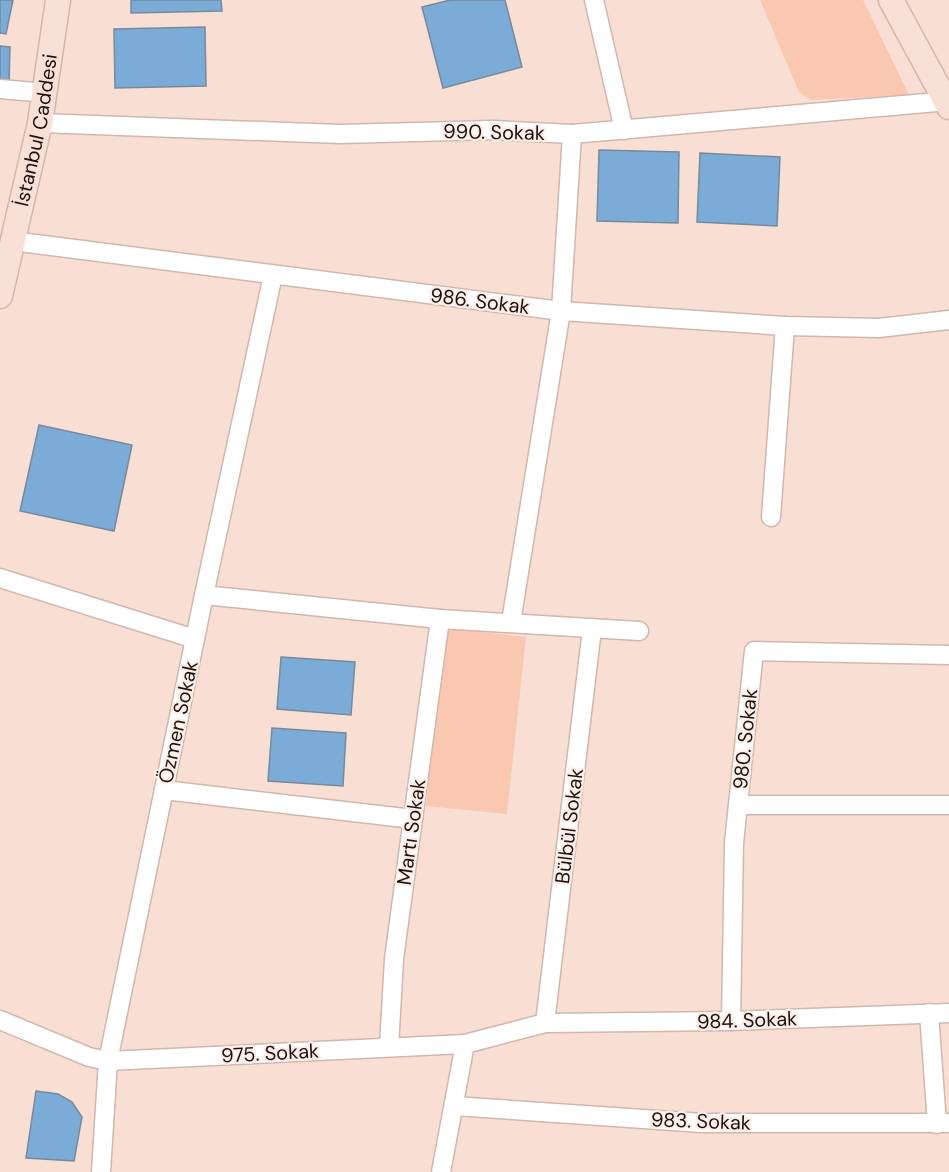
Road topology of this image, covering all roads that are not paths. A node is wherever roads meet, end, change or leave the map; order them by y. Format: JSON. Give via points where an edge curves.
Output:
{"nodes":[{"id":1,"x":58,"y":0,"type":"edge"},
{"id":2,"x":594,"y":0,"type":"edge"},
{"id":3,"x":891,"y":0,"type":"edge"},
{"id":4,"x":0,"y":89,"type":"edge"},
{"id":5,"x":46,"y":93,"type":"junction"},
{"id":6,"x":948,"y":103,"type":"edge"},
{"id":7,"x":40,"y":123,"type":"junction"},
{"id":8,"x":624,"y":129,"type":"junction"},
{"id":9,"x":572,"y":134,"type":"junction"},
{"id":10,"x":12,"y":242,"type":"junction"},
{"id":11,"x":273,"y":275,"type":"junction"},
{"id":12,"x":0,"y":296,"type":"edge"},
{"id":13,"x":561,"y":311,"type":"junction"},
{"id":14,"x":949,"y":320,"type":"edge"},
{"id":15,"x":785,"y":326,"type":"junction"},
{"id":16,"x":771,"y":516,"type":"dead end"},
{"id":17,"x":0,"y":578,"type":"edge"},
{"id":18,"x":204,"y":595,"type":"junction"},
{"id":19,"x":440,"y":619,"type":"junction"},
{"id":20,"x":511,"y":622,"type":"junction"},
{"id":21,"x":592,"y":628,"type":"junction"},
{"id":22,"x":639,"y":631,"type":"dead end"},
{"id":23,"x":195,"y":639,"type":"junction"},
{"id":24,"x":949,"y":655,"type":"edge"},
{"id":25,"x":164,"y":790,"type":"junction"},
{"id":26,"x":738,"y":805,"type":"junction"},
{"id":27,"x":949,"y":805,"type":"edge"},
{"id":28,"x":413,"y":819,"type":"junction"},
{"id":29,"x":929,"y":1013,"type":"junction"},
{"id":30,"x":949,"y":1013,"type":"edge"},
{"id":31,"x":0,"y":1020,"type":"edge"},
{"id":32,"x":731,"y":1021,"type":"junction"},
{"id":33,"x":545,"y":1023,"type":"junction"},
{"id":34,"x":465,"y":1044,"type":"junction"},
{"id":35,"x":389,"y":1047,"type":"junction"},
{"id":36,"x":108,"y":1061,"type":"junction"},
{"id":37,"x":454,"y":1106,"type":"junction"},
{"id":38,"x":943,"y":1124,"type":"edge"},
{"id":39,"x":101,"y":1172,"type":"edge"},
{"id":40,"x":441,"y":1172,"type":"edge"}],
"edges":[{"from":1,"to":5,"type":"main road","name":"İstanbul Caddesi"},
{"from":2,"to":8,"type":"street"},
{"from":3,"to":6,"type":"main road"},
{"from":4,"to":5,"type":"street"},
{"from":5,"to":7,"type":"main road","name":"İstanbul Caddesi"},
{"from":6,"to":8,"type":"street","name":"990. Sokak"},
{"from":7,"to":9,"type":"street","name":"990. Sokak","via":[[340,134],[493,130]]},
{"from":7,"to":10,"type":"main road","name":"İstanbul Caddesi"},
{"from":8,"to":9,"type":"street","name":"990. Sokak"},
{"from":9,"to":13,"type":"street"},
{"from":10,"to":11,"type":"street","name":"986. Sokak"},
{"from":10,"to":12,"type":"main road","name":"İstanbul Caddesi"},
{"from":11,"to":13,"type":"street","name":"986. Sokak"},
{"from":11,"to":18,"type":"street","name":"Özmen Sokak"},
{"from":13,"to":15,"type":"street","name":"986. Sokak"},
{"from":13,"to":20,"type":"street"},
{"from":14,"to":15,"type":"street","name":"986. Sokak","via":[[879,328]]},
{"from":15,"to":16,"type":"street"},
{"from":17,"to":23,"type":"street"},
{"from":18,"to":19,"type":"street"},
{"from":18,"to":23,"type":"street","name":"Özmen Sokak"},
{"from":19,"to":20,"type":"street"},
{"from":19,"to":28,"type":"street","name":"Martı Sokak"},
{"from":20,"to":21,"type":"street"},
{"from":21,"to":22,"type":"street"},
{"from":21,"to":33,"type":"street","name":"Bülbül Sokak"},
{"from":23,"to":25,"type":"street","name":"Özmen Sokak"},
{"from":24,"to":26,"type":"street","name":"980. Sokak","via":[[754,651]]},
{"from":25,"to":28,"type":"street"},
{"from":25,"to":36,"type":"street","name":"Özmen Sokak"},
{"from":26,"to":27,"type":"street"},
{"from":26,"to":32,"type":"street","name":"980. Sokak"},
{"from":28,"to":35,"type":"street","name":"Martı Sokak","via":[[394,959]]},
{"from":29,"to":30,"type":"street","name":"984. Sokak"},
{"from":29,"to":32,"type":"street","name":"984. Sokak"},
{"from":29,"to":38,"type":"street"},
{"from":31,"to":36,"type":"street","name":"975. Sokak","via":[[89,1057]]},
{"from":32,"to":33,"type":"street","name":"984. Sokak"},
{"from":33,"to":34,"type":"street","name":"975. Sokak"},
{"from":34,"to":35,"type":"street","name":"975. Sokak"},
{"from":34,"to":37,"type":"street"},
{"from":35,"to":36,"type":"street","name":"975. Sokak"},
{"from":36,"to":39,"type":"street","name":"Özmen Sokak"},
{"from":37,"to":38,"type":"street","name":"983. Sokak","via":[[702,1123]]},
{"from":37,"to":40,"type":"street"}]}
